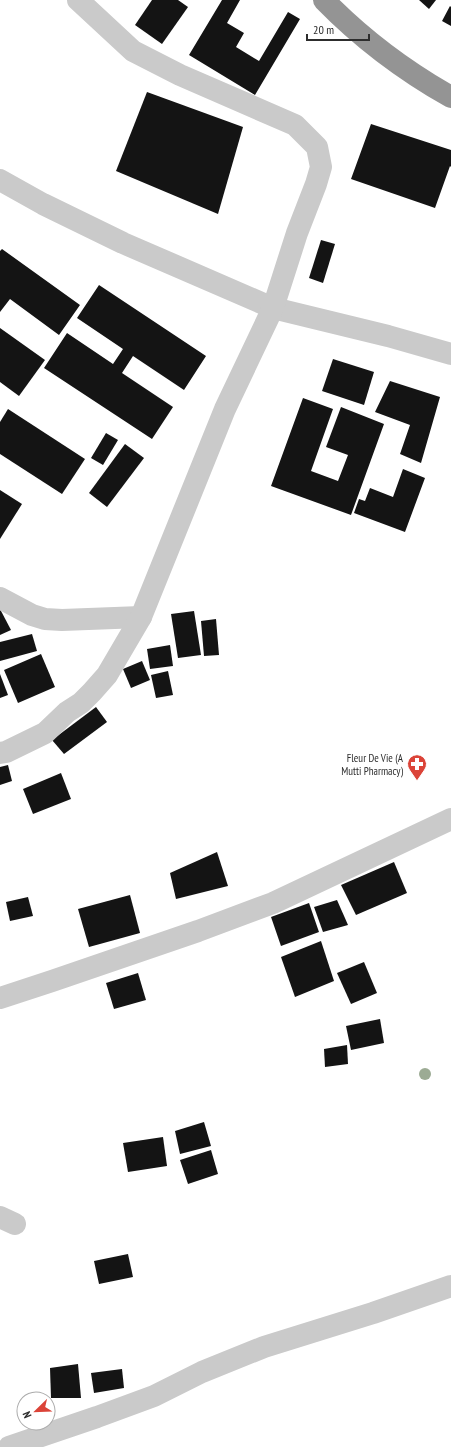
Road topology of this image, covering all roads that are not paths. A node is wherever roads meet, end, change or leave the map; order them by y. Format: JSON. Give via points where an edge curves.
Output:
{"nodes":[{"id":1,"x":78,"y":0,"type":"edge"},
{"id":2,"x":324,"y":0,"type":"edge"},
{"id":3,"x":451,"y":97,"type":"edge"},
{"id":4,"x":0,"y":180,"type":"edge"},
{"id":5,"x":273,"y":308,"type":"junction"},
{"id":6,"x":451,"y":354,"type":"edge"},
{"id":7,"x":0,"y":598,"type":"edge"},
{"id":8,"x":141,"y":617,"type":"junction"},
{"id":9,"x":0,"y":753,"type":"edge"},
{"id":10,"x":451,"y":820,"type":"edge"},
{"id":11,"x":0,"y":998,"type":"edge"},
{"id":12,"x":451,"y":1286,"type":"edge"},
{"id":13,"x":9,"y":1447,"type":"edge"}],
"edges":[{"from":1,"to":5,"type":"street","via":[[133,51],[180,75],[295,125],[317,147],[321,167]]},
{"from":2,"to":3,"type":"highway","via":[[345,22],[399,64]]},
{"from":4,"to":5,"type":"street","via":[[123,243]]},
{"from":5,"to":6,"type":"street"},
{"from":5,"to":8,"type":"street","via":[[225,410]]},
{"from":7,"to":8,"type":"street","via":[[45,619]]},
{"from":8,"to":9,"type":"street","via":[[107,675],[88,696],[46,733]]},
{"from":10,"to":11,"type":"street","via":[[273,902],[198,931]]},
{"from":12,"to":13,"type":"street","via":[[264,1347],[202,1372],[154,1396]]}]}
